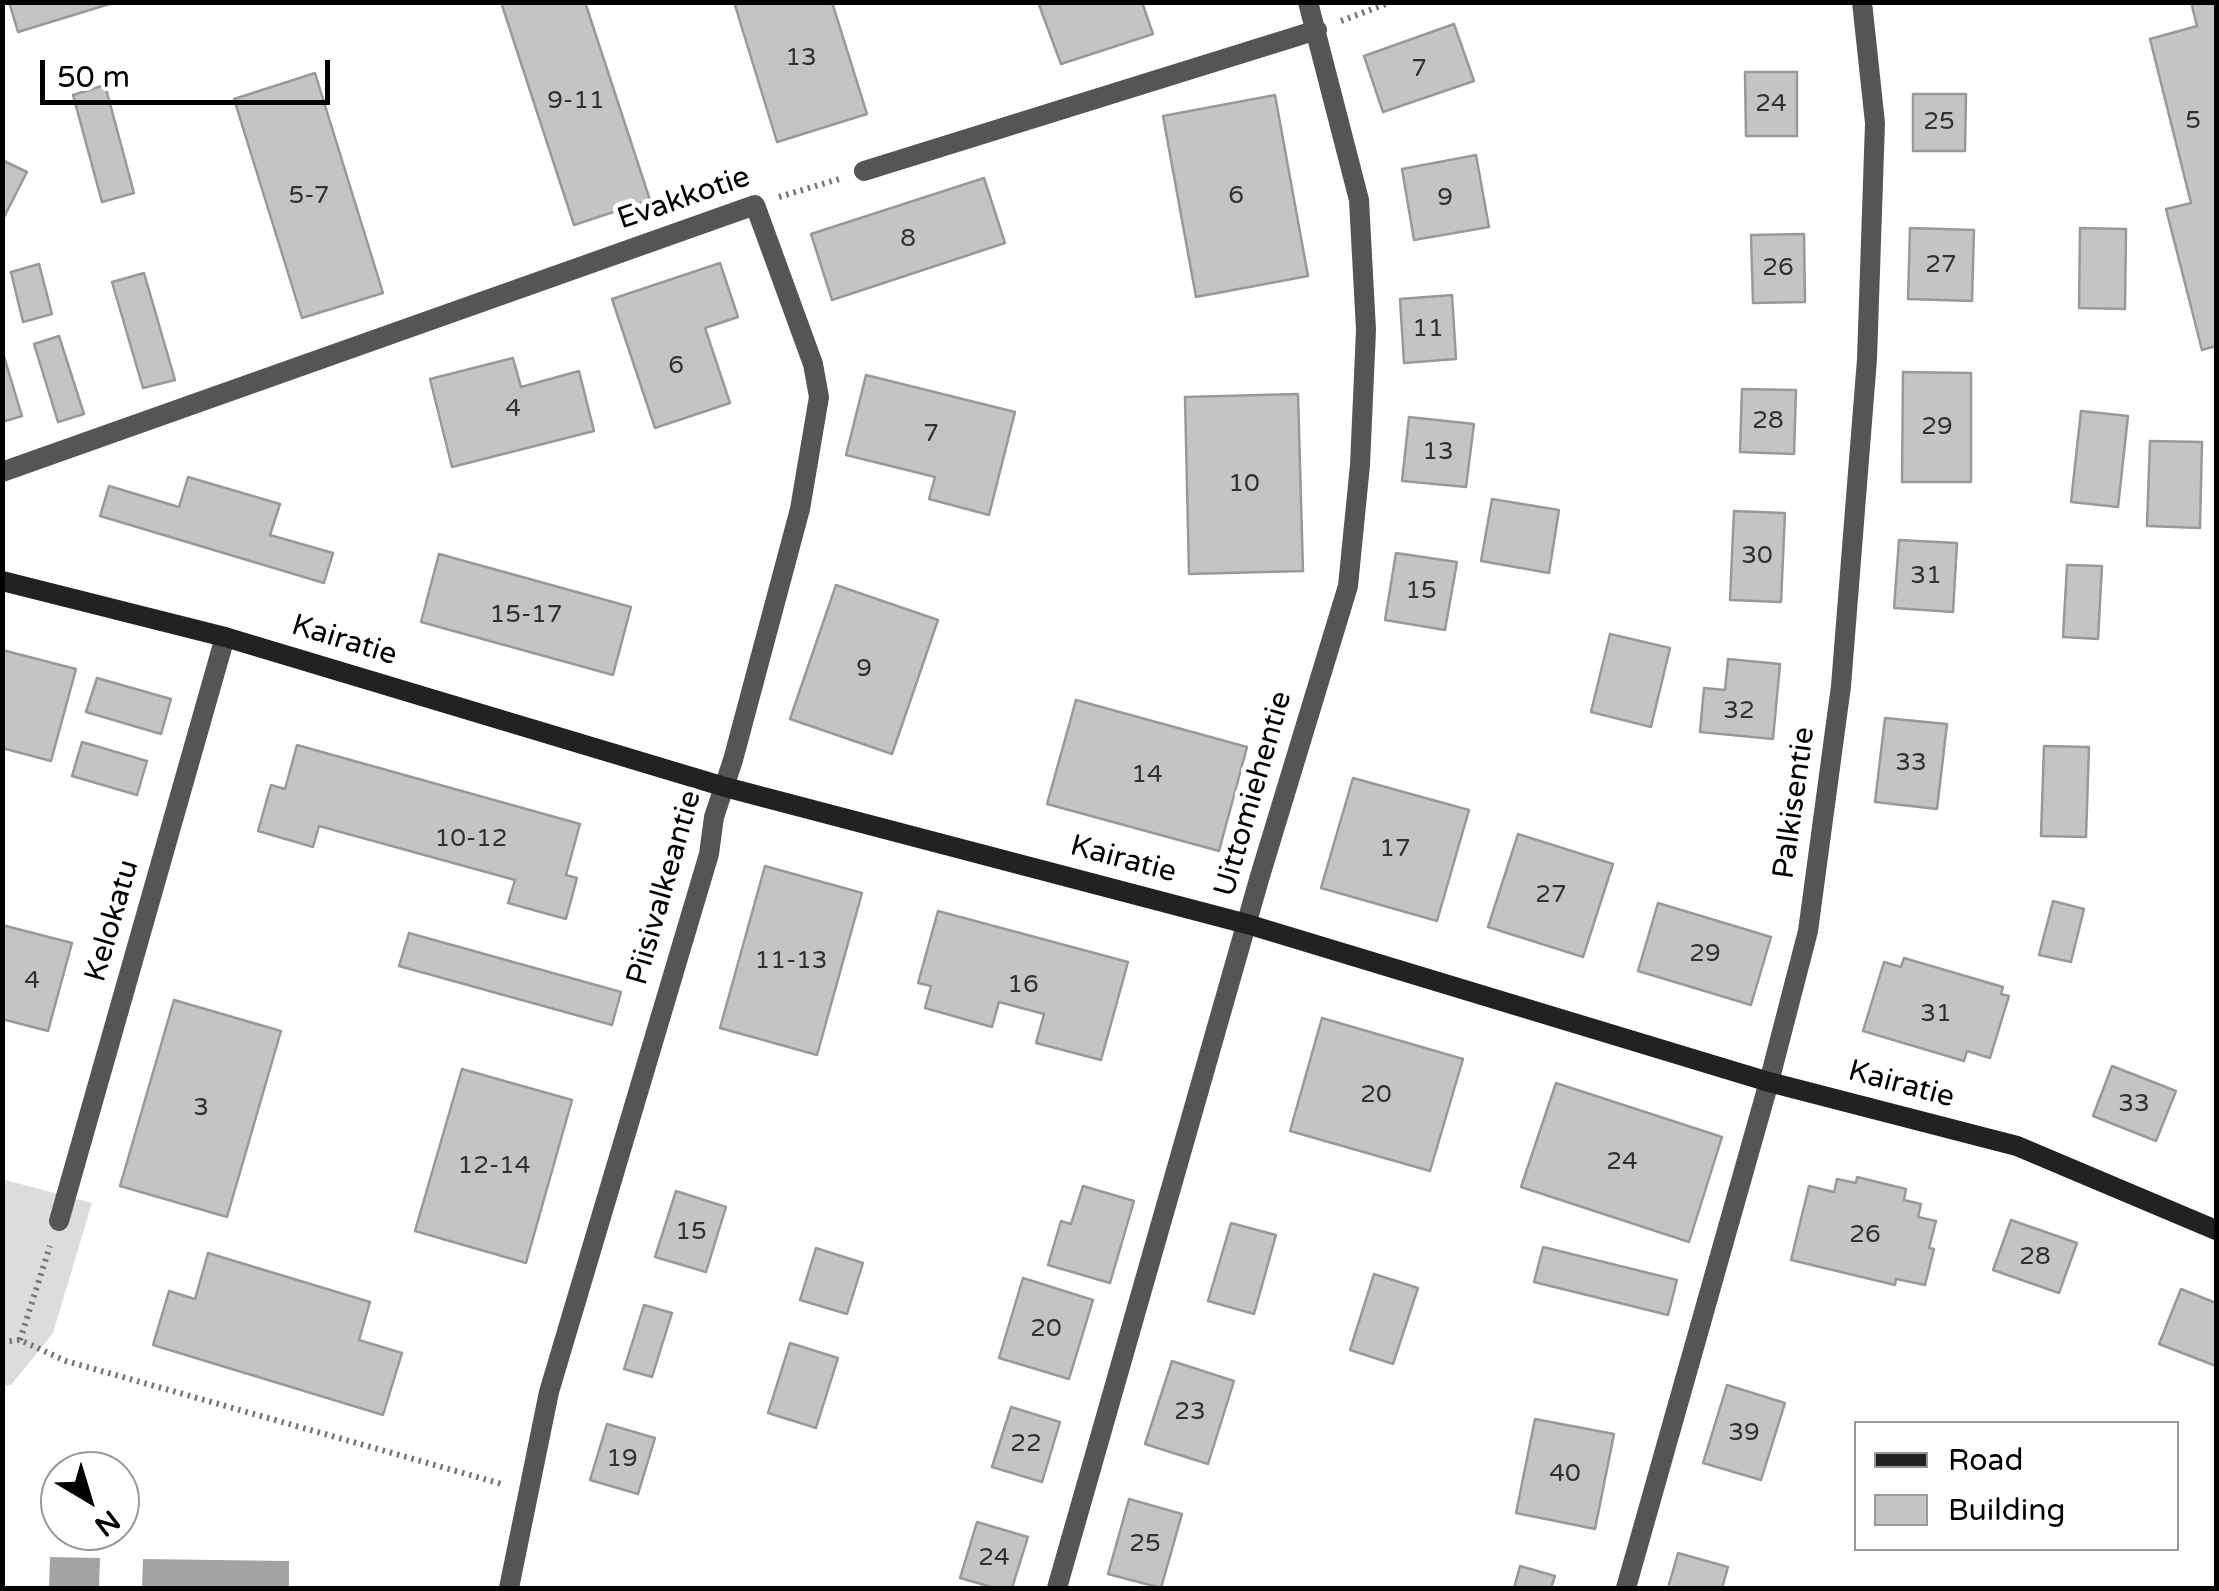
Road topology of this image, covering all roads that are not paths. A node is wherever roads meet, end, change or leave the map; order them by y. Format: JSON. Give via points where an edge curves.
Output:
{"nodes":[{"id":1,"x":1308,"y":2,"type":"edge"},
{"id":2,"x":1862,"y":2,"type":"edge"},
{"id":3,"x":1317,"y":30,"type":"junction"},
{"id":4,"x":864,"y":171,"type":"road end"},
{"id":5,"x":755,"y":205,"type":"joint"},
{"id":6,"x":2,"y":472,"type":"edge"},
{"id":7,"x":2,"y":581,"type":"edge"},
{"id":8,"x":226,"y":637,"type":"junction"},
{"id":9,"x":725,"y":787,"type":"junction"},
{"id":10,"x":1247,"y":924,"type":"junction"},
{"id":11,"x":1769,"y":1082,"type":"junction"},
{"id":12,"x":58,"y":1220,"type":"road end"},
{"id":13,"x":2216,"y":1230,"type":"edge"},
{"id":14,"x":509,"y":1588,"type":"edge"},
{"id":15,"x":1057,"y":1588,"type":"edge"},
{"id":16,"x":1626,"y":1588,"type":"edge"}],
"edges":[{"from":1,"to":3,"type":"street","name":"Uittomiehentie"},
{"from":2,"to":11,"type":"street","name":"Palkisentie","via":[[1875,123],[1868,359],[1841,686],[1808,931]]},
{"from":3,"to":4,"type":"street"},
{"from":3,"to":10,"type":"street","name":"Uittomiehentie","via":[[1359,200],[1366,330],[1360,465],[1348,586]]},
{"from":5,"to":6,"type":"street","name":"Evakkotie"},
{"from":5,"to":9,"type":"street","name":"Piisivalkeantie","via":[[819,397],[800,509]]},
{"from":7,"to":8,"type":"main road","name":"Kairatie"},
{"from":8,"to":9,"type":"main road","name":"Kairatie"},
{"from":8,"to":12,"type":"street","name":"Kelokatu"},
{"from":9,"to":10,"type":"main road","name":"Kairatie"},
{"from":9,"to":14,"type":"street","name":"Piisivalkeantie","via":[[550,1392]]},
{"from":10,"to":11,"type":"main road","name":"Kairatie"},
{"from":10,"to":15,"type":"street","name":"Uittomiehentie"},
{"from":11,"to":13,"type":"main road","name":"Kairatie","via":[[2017,1146]]},
{"from":11,"to":16,"type":"street","name":"Palkisentie"}]}
